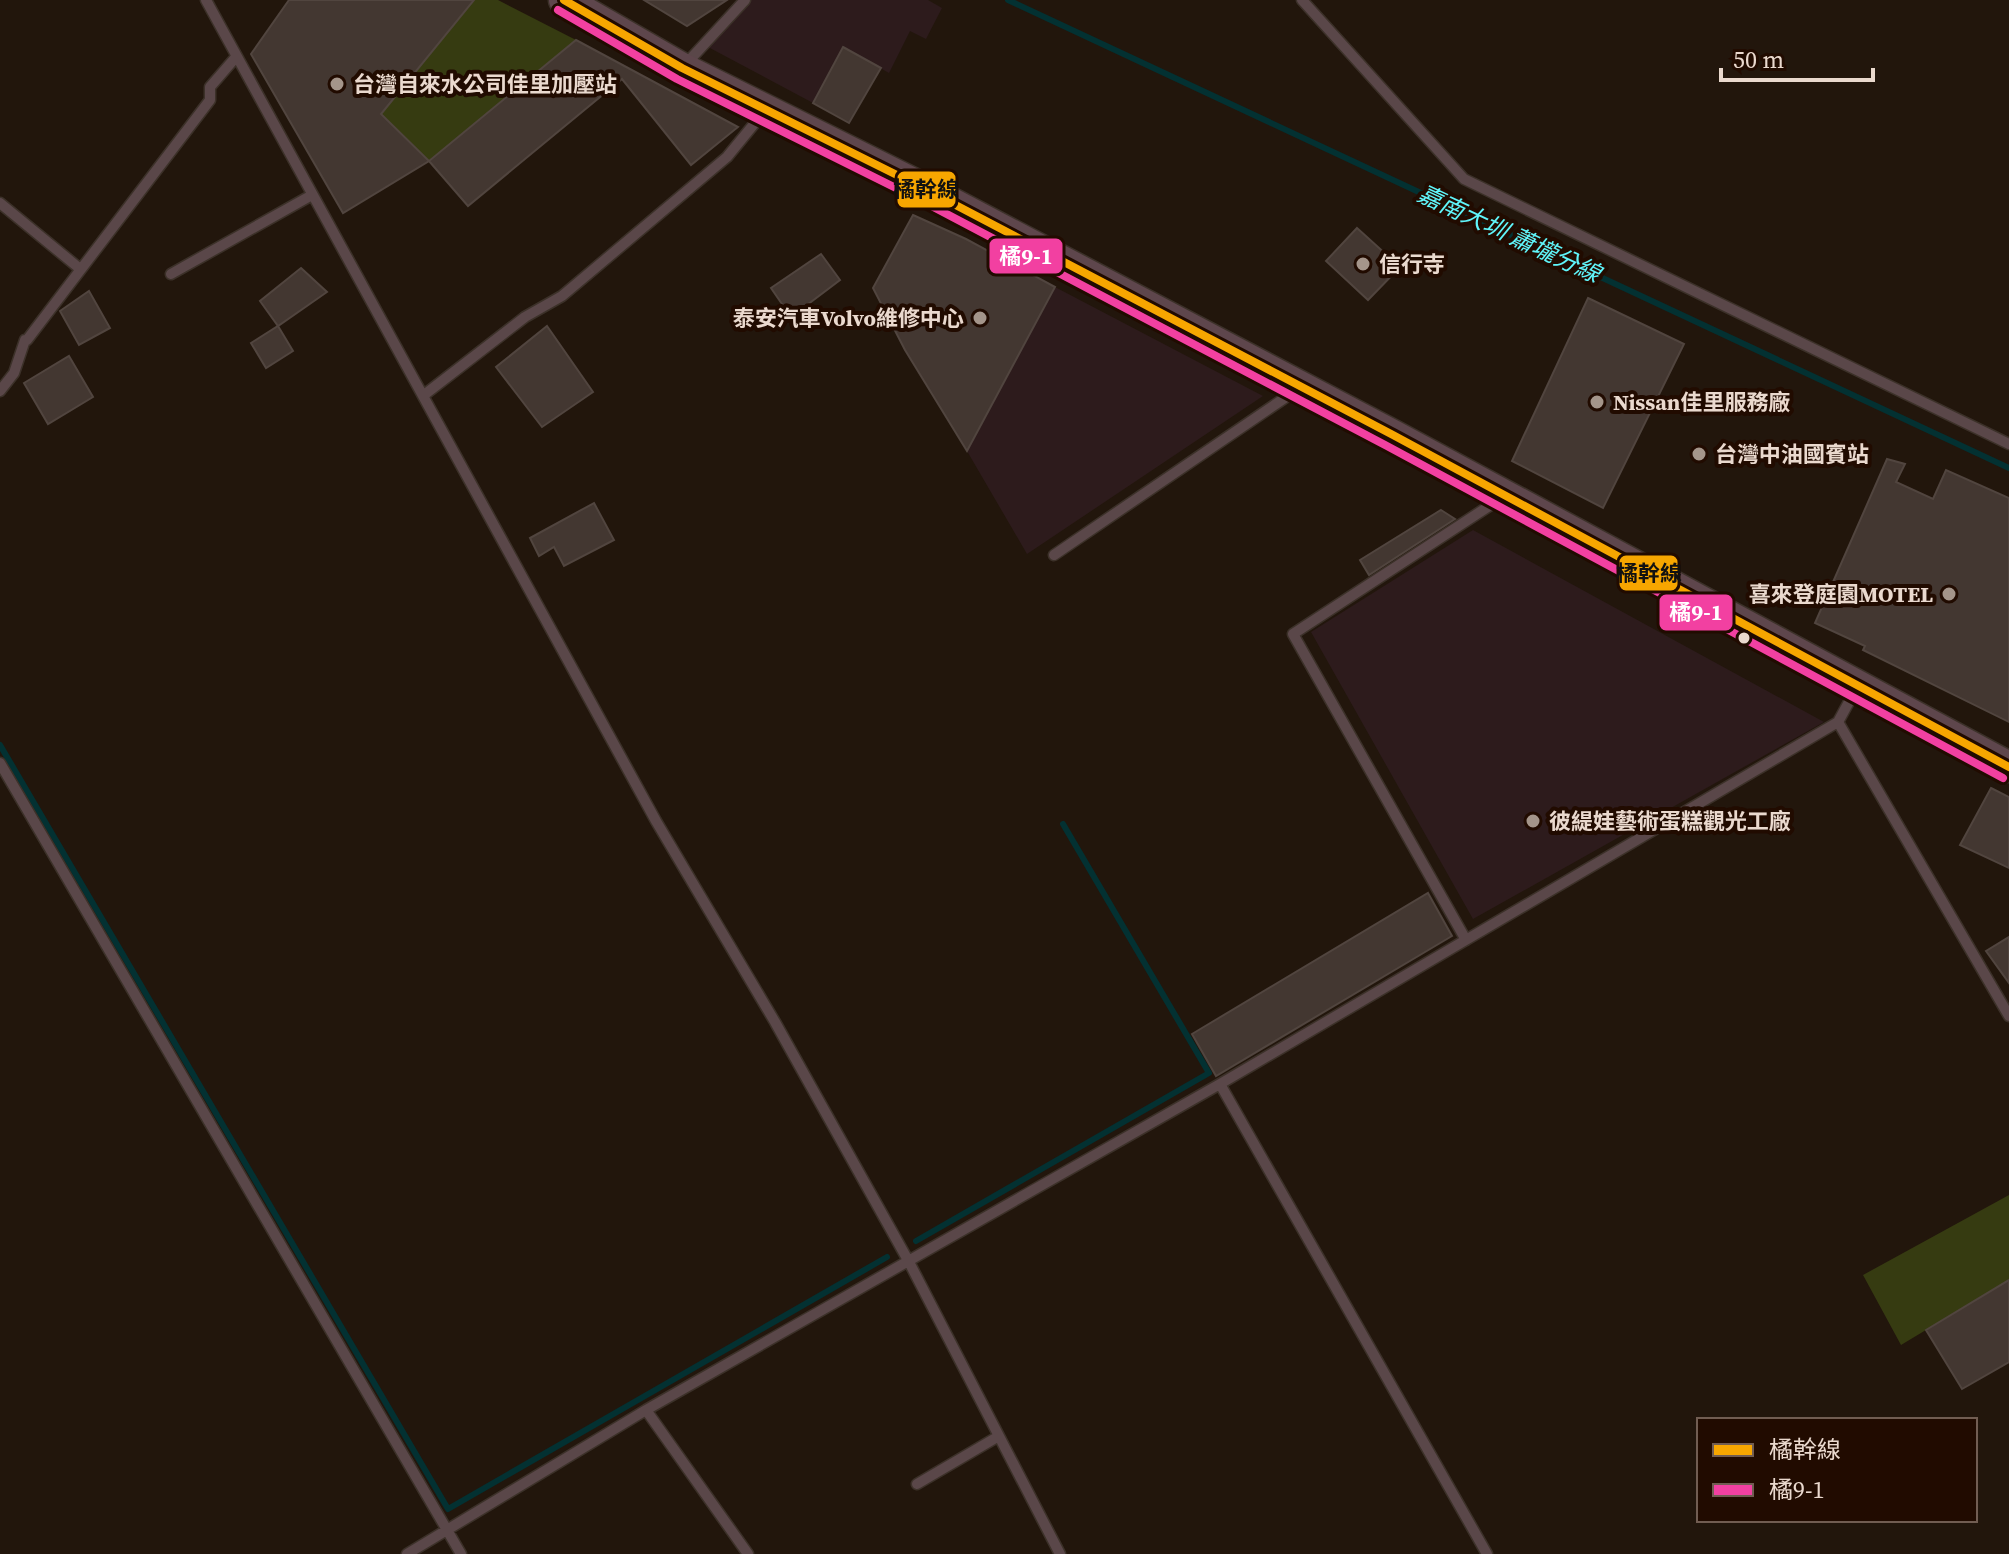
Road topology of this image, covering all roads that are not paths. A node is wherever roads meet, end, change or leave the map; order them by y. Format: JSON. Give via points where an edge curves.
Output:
{"nodes":[{"id":1,"x":206,"y":0,"type":"edge"},
{"id":2,"x":745,"y":0,"type":"edge"},
{"id":3,"x":1302,"y":0,"type":"edge"},
{"id":4,"x":577,"y":3,"type":"edge"},
{"id":5,"x":236,"y":57,"type":"junction"},
{"id":6,"x":682,"y":68,"type":"junction"},
{"id":7,"x":765,"y":110,"type":"junction"},
{"id":8,"x":312,"y":195,"type":"junction"},
{"id":9,"x":0,"y":203,"type":"edge"},
{"id":10,"x":79,"y":268,"type":"junction"},
{"id":11,"x":171,"y":274,"type":"dead end"},
{"id":12,"x":1300,"y":387,"type":"junction"},
{"id":13,"x":0,"y":391,"type":"edge"},
{"id":14,"x":424,"y":395,"type":"junction"},
{"id":15,"x":2009,"y":444,"type":"edge"},
{"id":16,"x":1505,"y":496,"type":"junction"},
{"id":17,"x":1054,"y":555,"type":"dead end"},
{"id":18,"x":1858,"y":685,"type":"junction"},
{"id":19,"x":1838,"y":722,"type":"junction"},
{"id":20,"x":0,"y":763,"type":"edge"},
{"id":21,"x":2009,"y":767,"type":"edge"},
{"id":22,"x":1466,"y":940,"type":"junction"},
{"id":23,"x":2009,"y":1016,"type":"edge"},
{"id":24,"x":1220,"y":1084,"type":"junction"},
{"id":25,"x":909,"y":1262,"type":"junction"},
{"id":26,"x":646,"y":1410,"type":"junction"},
{"id":27,"x":999,"y":1436,"type":"junction"},
{"id":28,"x":917,"y":1484,"type":"dead end"},
{"id":29,"x":446,"y":1530,"type":"junction"},
{"id":30,"x":407,"y":1554,"type":"edge"},
{"id":31,"x":461,"y":1554,"type":"edge"},
{"id":32,"x":748,"y":1554,"type":"edge"},
{"id":33,"x":1060,"y":1554,"type":"edge"},
{"id":34,"x":1487,"y":1554,"type":"edge"}],
"edges":[{"from":1,"to":5,"type":"lane"},
{"from":2,"to":6,"type":"lane"},
{"from":3,"to":15,"type":"lane","via":[[1464,179]]},
{"from":4,"to":6,"type":"main road"},
{"from":5,"to":8,"type":"lane"},
{"from":5,"to":10,"type":"lane","via":[[210,87],[210,100]]},
{"from":6,"to":7,"type":"main road"},
{"from":7,"to":12,"type":"main road"},
{"from":7,"to":14,"type":"lane","via":[[727,157],[562,296],[525,317]]},
{"from":8,"to":11,"type":"lane"},
{"from":8,"to":14,"type":"lane"},
{"from":9,"to":10,"type":"lane"},
{"from":10,"to":13,"type":"lane","via":[[25,340],[14,373]]},
{"from":12,"to":16,"type":"main road"},
{"from":12,"to":17,"type":"lane"},
{"from":14,"to":25,"type":"lane","via":[[656,821]]},
{"from":16,"to":18,"type":"main road"},
{"from":16,"to":22,"type":"lane","via":[[1293,634]]},
{"from":18,"to":19,"type":"lane"},
{"from":18,"to":21,"type":"main road"},
{"from":19,"to":22,"type":"lane"},
{"from":19,"to":23,"type":"lane"},
{"from":20,"to":29,"type":"lane"},
{"from":22,"to":24,"type":"lane"},
{"from":24,"to":25,"type":"lane"},
{"from":24,"to":34,"type":"lane"},
{"from":25,"to":26,"type":"lane"},
{"from":25,"to":27,"type":"lane"},
{"from":26,"to":29,"type":"lane"},
{"from":26,"to":32,"type":"lane"},
{"from":27,"to":28,"type":"lane"},
{"from":27,"to":33,"type":"lane"},
{"from":29,"to":30,"type":"lane"},
{"from":29,"to":31,"type":"lane"}]}
